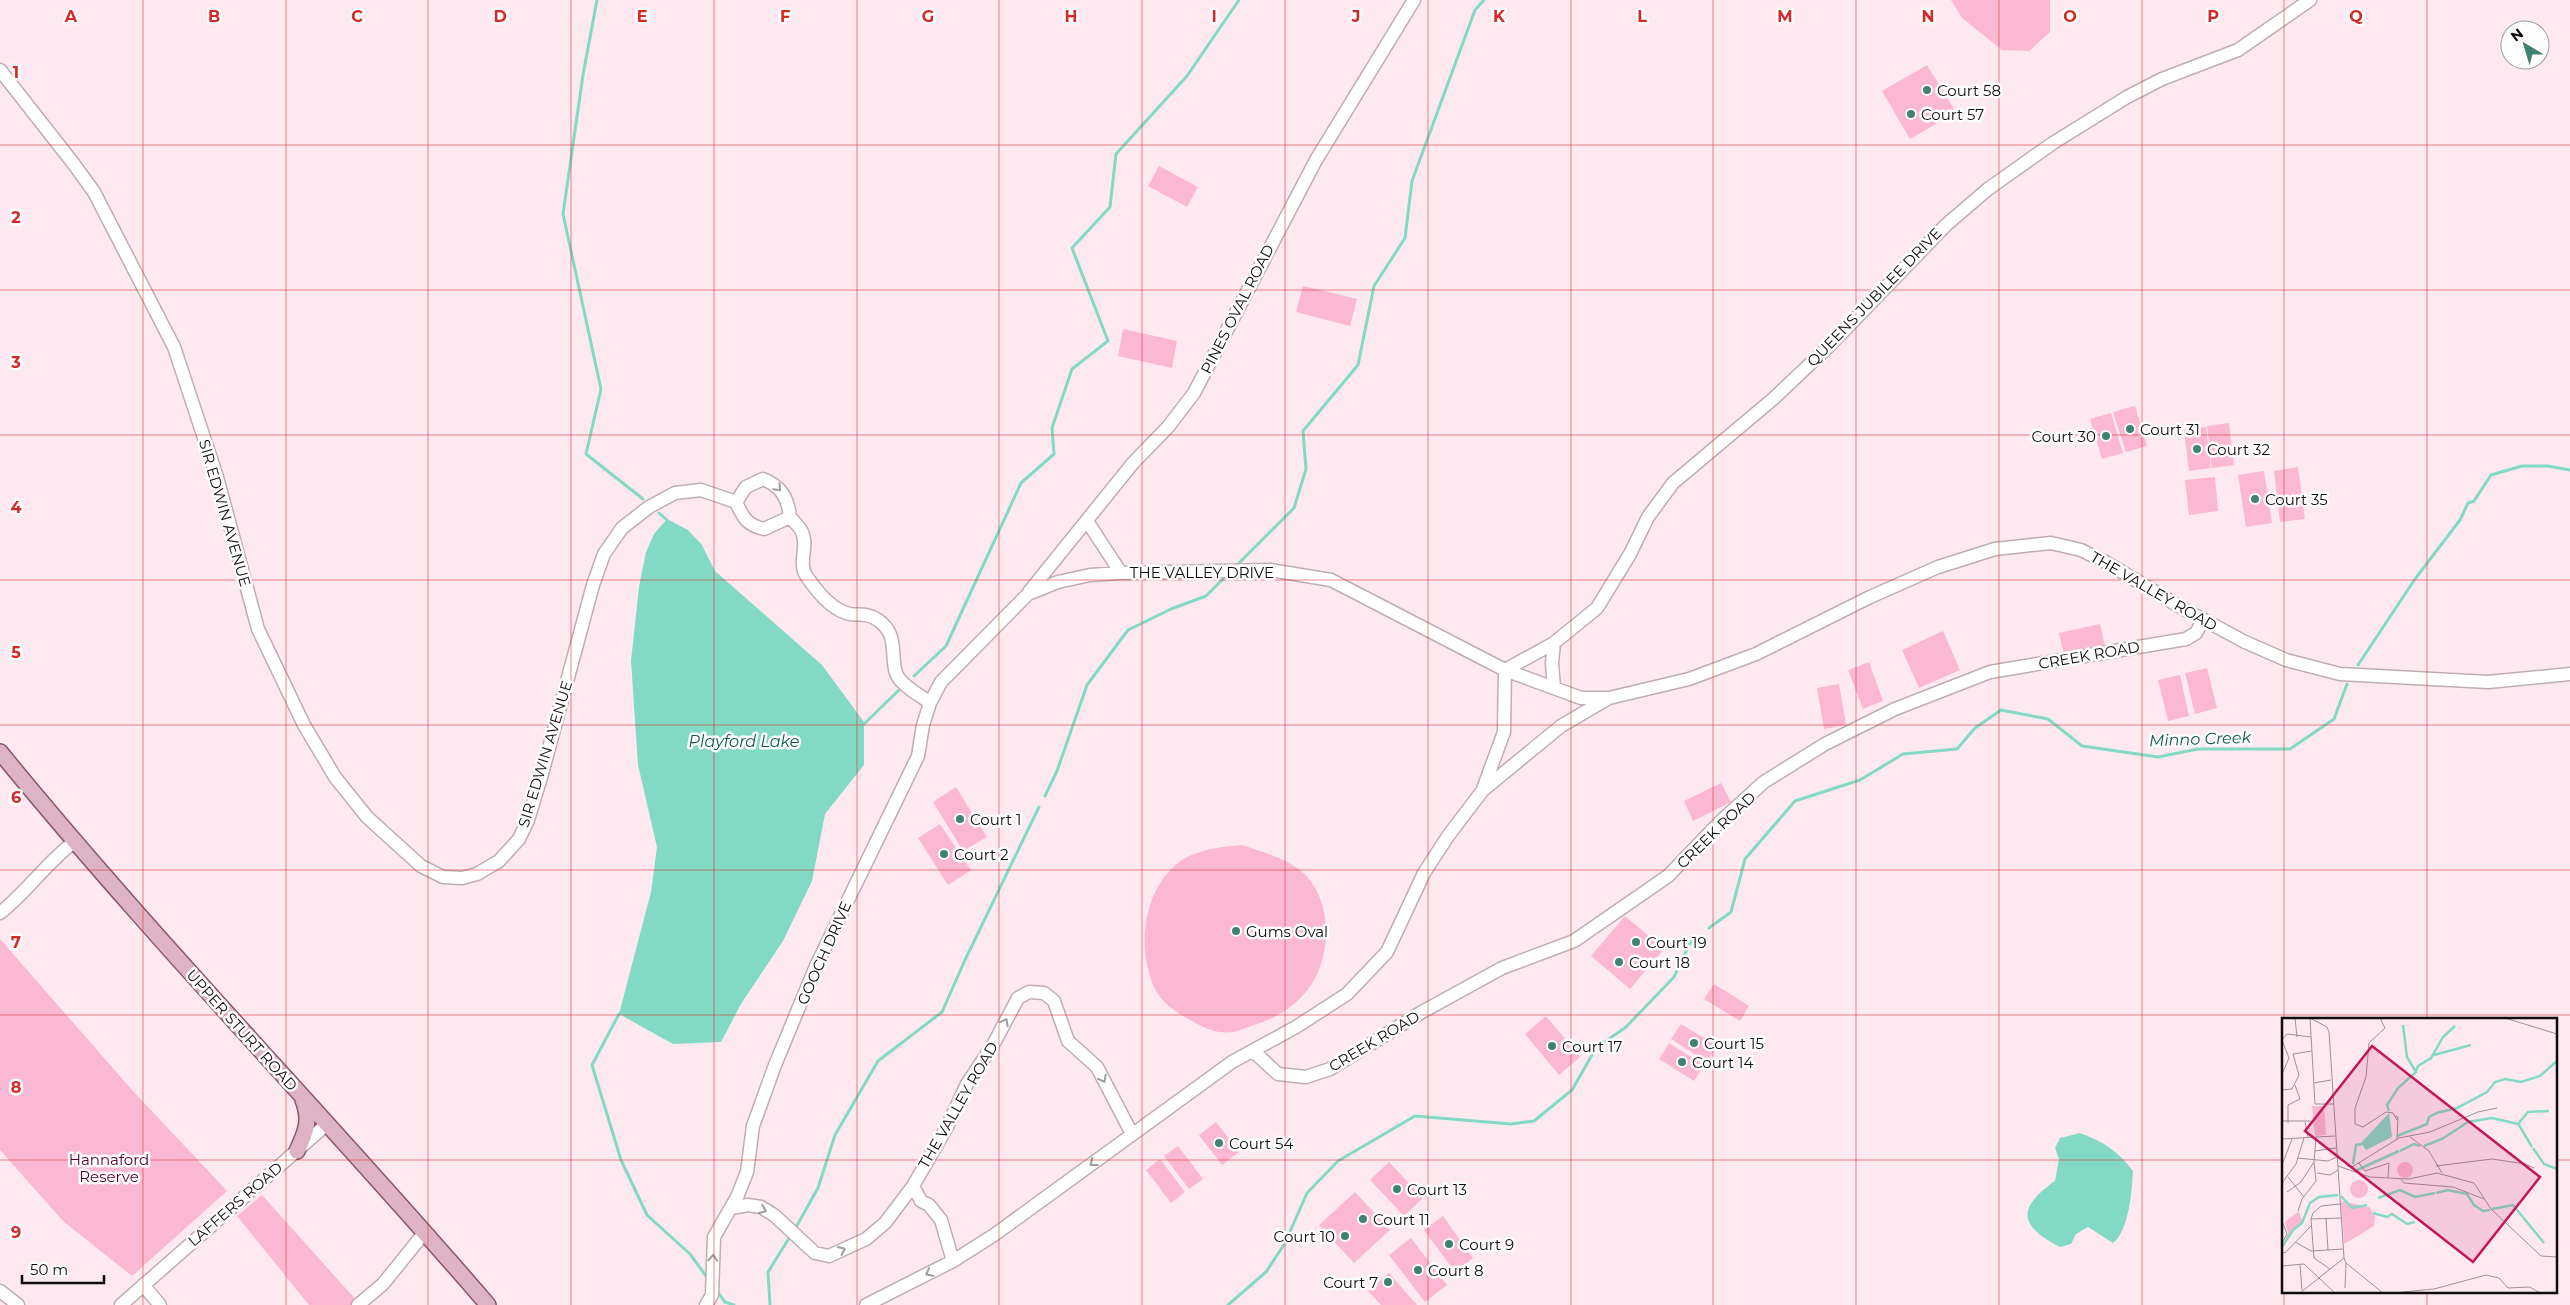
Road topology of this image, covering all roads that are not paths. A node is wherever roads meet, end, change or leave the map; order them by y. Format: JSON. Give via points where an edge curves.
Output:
{"nodes":[{"id":1,"x":1414,"y":0,"type":"edge"},
{"id":2,"x":2310,"y":0,"type":"edge"},
{"id":3,"x":0,"y":70,"type":"edge"},
{"id":4,"x":736,"y":502,"type":"junction"},
{"id":5,"x":790,"y":517,"type":"junction"},
{"id":6,"x":1087,"y":522,"type":"junction"},
{"id":7,"x":1121,"y":572,"type":"junction"},
{"id":8,"x":1028,"y":594,"type":"junction"},
{"id":9,"x":2203,"y":620,"type":"junction"},
{"id":10,"x":1554,"y":643,"type":"junction"},
{"id":11,"x":1505,"y":670,"type":"junction"},
{"id":12,"x":2570,"y":674,"type":"edge"},
{"id":13,"x":1554,"y":688,"type":"junction"},
{"id":14,"x":1609,"y":698,"type":"junction"},
{"id":15,"x":930,"y":703,"type":"junction"},
{"id":16,"x":0,"y":752,"type":"edge"},
{"id":17,"x":1483,"y":790,"type":"junction"},
{"id":18,"x":74,"y":842,"type":"junction"},
{"id":19,"x":0,"y":913,"type":"edge"},
{"id":20,"x":1253,"y":1051,"type":"junction"},
{"id":21,"x":302,"y":1096,"type":"junction"},
{"id":22,"x":327,"y":1124,"type":"junction"},
{"id":23,"x":1132,"y":1134,"type":"junction"},
{"id":24,"x":296,"y":1151,"type":"junction"},
{"id":25,"x":913,"y":1186,"type":"junction"},
{"id":26,"x":731,"y":1208,"type":"junction"},
{"id":27,"x":425,"y":1232,"type":"junction"},
{"id":28,"x":953,"y":1261,"type":"junction"},
{"id":29,"x":143,"y":1285,"type":"junction"},
{"id":30,"x":0,"y":1291,"type":"edge"},
{"id":31,"x":18,"y":1305,"type":"edge"},
{"id":32,"x":121,"y":1305,"type":"edge"},
{"id":33,"x":160,"y":1305,"type":"edge"},
{"id":34,"x":358,"y":1305,"type":"edge"},
{"id":35,"x":488,"y":1305,"type":"edge"},
{"id":36,"x":706,"y":1305,"type":"edge"},
{"id":37,"x":866,"y":1305,"type":"edge"}],
"edges":[{"from":1,"to":6,"type":"street","name":"PINES OVAL ROAD","via":[[1316,160],[1194,393]]},
{"from":2,"to":10,"type":"street","name":"QUEENS JUBILEE DRIVE","via":[[2238,50],[2162,79],[2102,112],[1988,189],[1946,224],[1829,346],[1673,483],[1648,517],[1630,554],[1596,608]]},
{"from":3,"to":4,"type":"street","name":"SIR EDWIN AVENUE","via":[[94,192],[174,347],[216,477],[258,629],[300,716],[335,777],[367,816],[421,866],[443,877],[462,878],[477,874],[499,861],[519,839],[542,774],[593,585],[610,542],[622,528],[649,507],[675,493],[701,490]]},
{"from":4,"to":5,"type":"street","via":[[752,526],[764,529]]},
{"from":4,"to":5,"type":"street","one_way":true,"via":[[746,488],[763,478],[776,484],[784,494]]},
{"from":5,"to":15,"type":"street","via":[[802,532],[805,575],[821,596],[847,614],[864,613],[879,620],[895,647],[899,679]]},
{"from":6,"to":7,"type":"street"},
{"from":6,"to":8,"type":"street","name":"PINES OVAL ROAD"},
{"from":7,"to":8,"type":"street","name":"THE VALLEY DRIVE","via":[[1058,582]]},
{"from":7,"to":11,"type":"street","name":"THE VALLEY DRIVE","via":[[1270,570],[1331,580]]},
{"from":8,"to":15,"type":"street","name":"THE VALLEY DRIVE","via":[[942,682]]},
{"from":9,"to":12,"type":"street","name":"THE VALLEY ROAD","via":[[2286,660],[2340,674],[2488,682]]},
{"from":9,"to":14,"type":"street","name":"THE VALLEY ROAD","via":[[2107,562],[2081,550],[2051,543],[2015,546],[1938,567],[1756,654],[1689,679]]},
{"from":9,"to":20,"type":"street","name":"CREEK ROAD","via":[[2196,633],[2186,638],[1990,672],[1896,709],[1825,744],[1764,782],[1668,876],[1574,941],[1502,968],[1422,1012],[1330,1070],[1306,1077],[1278,1074]]},
{"from":10,"to":11,"type":"street","name":"QUEENS JUBILEE DRIVE"},
{"from":10,"to":13,"type":"street"},
{"from":11,"to":13,"type":"street","name":"THE VALLEY ROAD"},
{"from":11,"to":17,"type":"street","name":"THE VALLEY ROAD","via":[[1504,732]]},
{"from":13,"to":14,"type":"street","name":"THE VALLEY ROAD","via":[[1581,698]]},
{"from":14,"to":17,"type":"street","name":"THE VALLEY ROAD","via":[[1562,726]]},
{"from":15,"to":26,"type":"street","name":"GOOCH DRIVE","via":[[918,756],[816,966],[775,1065],[753,1126],[747,1172]]},
{"from":16,"to":18,"type":"main road","name":"UPPER STURT ROAD"},
{"from":17,"to":20,"type":"street","name":"THE VALLEY ROAD","via":[[1424,873],[1387,952],[1347,994]]},
{"from":18,"to":19,"type":"street"},
{"from":18,"to":21,"type":"main road","name":"UPPER STURT ROAD"},
{"from":20,"to":23,"type":"street","name":"THE VALLEY ROAD","via":[[1232,1062]]},
{"from":21,"to":22,"type":"main road","name":"UPPER STURT ROAD"},
{"from":21,"to":24,"type":"main road","via":[[308,1112],[307,1129]]},
{"from":22,"to":24,"type":"street","name":"LAFFERS ROAD"},
{"from":22,"to":27,"type":"main road","name":"UPPER STURT ROAD"},
{"from":25,"to":23,"type":"street","name":"THE VALLEY ROAD","one_way":true,"via":[[967,1084],[1018,998],[1030,992],[1044,993],[1054,1001],[1068,1041],[1097,1067]]},
{"from":23,"to":28,"type":"street","name":"THE VALLEY ROAD","one_way":true,"via":[[1027,1212]]},
{"from":24,"to":29,"type":"street","name":"LAFFERS ROAD"},
{"from":26,"to":25,"type":"street","name":"THE VALLEY ROAD","one_way":true,"via":[[761,1207],[815,1253],[829,1256],[866,1239],[885,1223]]},
{"from":25,"to":28,"type":"street","via":[[921,1200],[941,1220]]},
{"from":36,"to":26,"type":"street","name":"GOOCH DRIVE","one_way":true,"via":[[712,1295],[714,1237]]},
{"from":27,"to":34,"type":"street","via":[[383,1284]]},
{"from":27,"to":35,"type":"main road","name":"UPPER STURT ROAD"},
{"from":28,"to":37,"type":"street","name":"THE VALLEY ROAD","one_way":true},
{"from":29,"to":32,"type":"street","name":"LAFFERS ROAD"},
{"from":29,"to":33,"type":"street"},
{"from":30,"to":31,"type":"street"}]}
